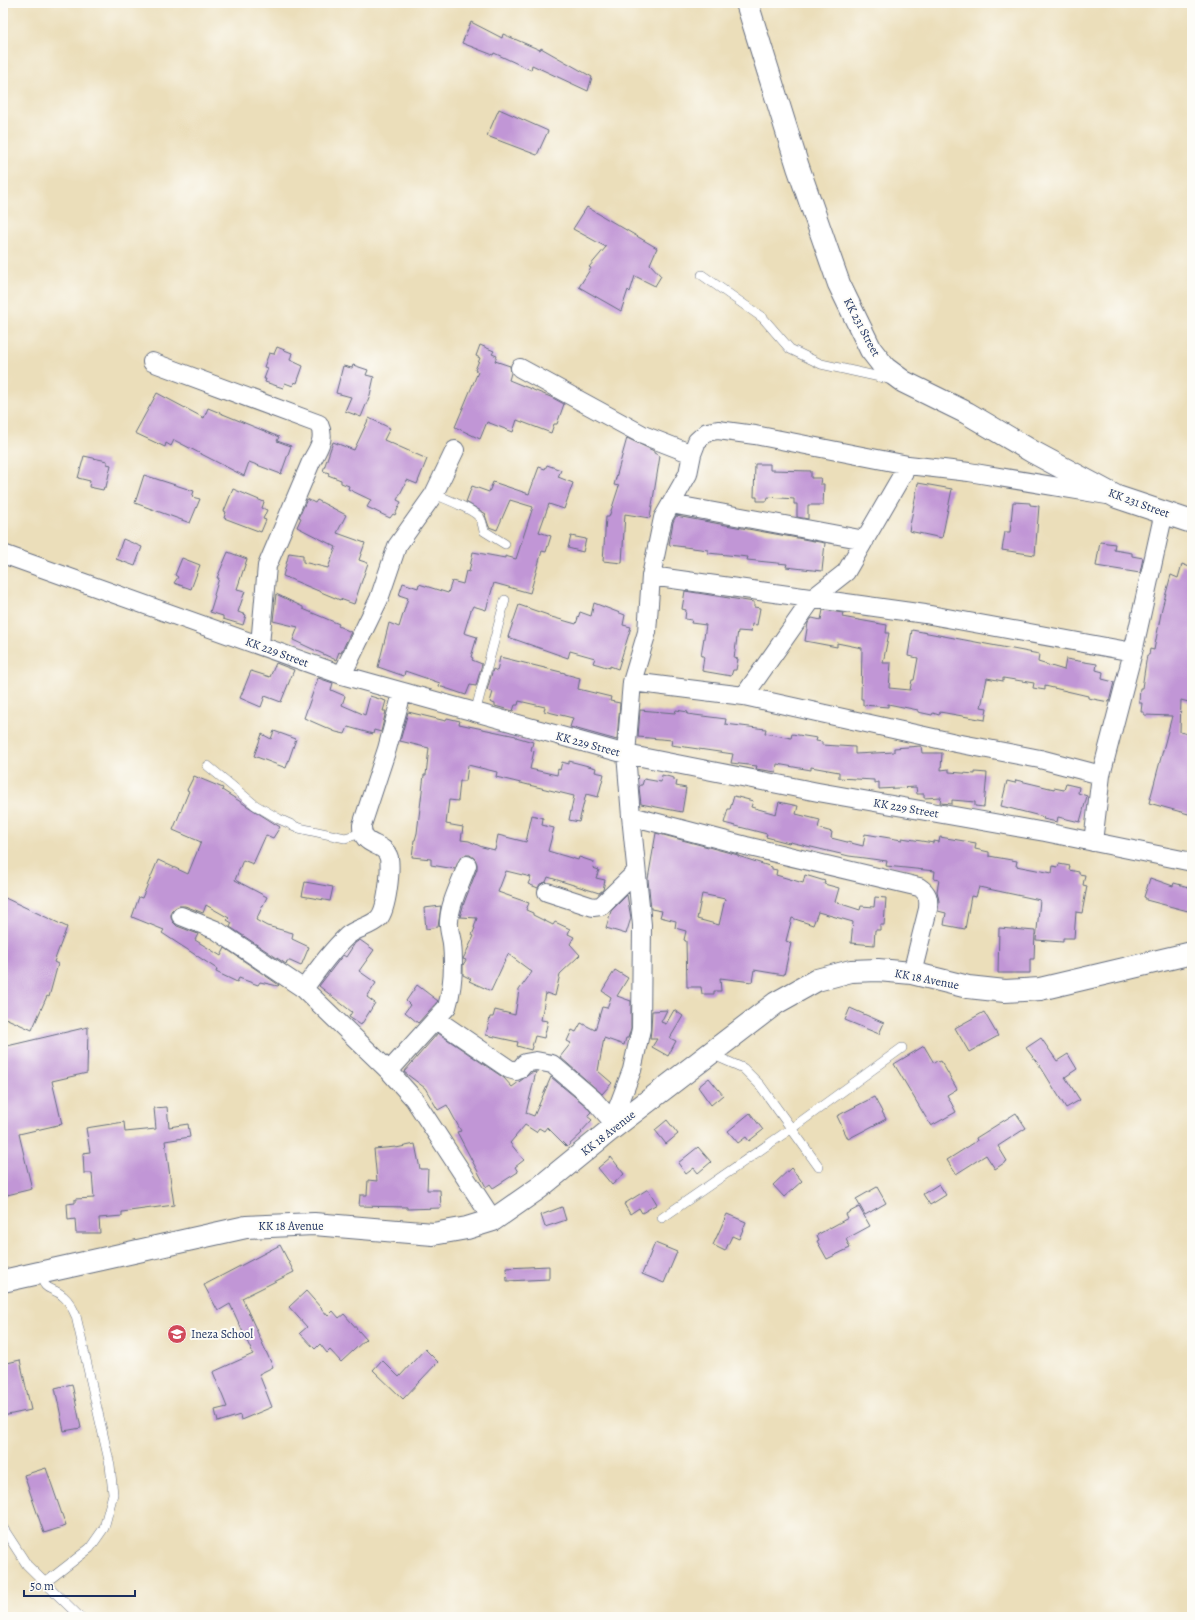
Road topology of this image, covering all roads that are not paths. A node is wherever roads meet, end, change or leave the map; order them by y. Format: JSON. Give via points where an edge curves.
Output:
{"nodes":[{"id":1,"x":747,"y":3,"type":"edge"},
{"id":2,"x":702,"y":275,"type":"dead end"},
{"id":3,"x":152,"y":362,"type":"dead end"},
{"id":4,"x":520,"y":368,"type":"dead end"},
{"id":5,"x":904,"y":382,"type":"junction"},
{"id":6,"x":455,"y":450,"type":"dead end"},
{"id":7,"x":692,"y":454,"type":"junction"},
{"id":8,"x":908,"y":465,"type":"junction"},
{"id":9,"x":434,"y":494,"type":"junction"},
{"id":10,"x":1117,"y":497,"type":"junction"},
{"id":11,"x":671,"y":504,"type":"junction"},
{"id":12,"x":1164,"y":512,"type":"junction"},
{"id":13,"x":1192,"y":522,"type":"edge"},
{"id":14,"x":865,"y":540,"type":"junction"},
{"id":15,"x":505,"y":544,"type":"dead end"},
{"id":16,"x":3,"y":554,"type":"edge"},
{"id":17,"x":651,"y":576,"type":"junction"},
{"id":18,"x":813,"y":598,"type":"junction"},
{"id":19,"x":506,"y":600,"type":"dead end"},
{"id":20,"x":260,"y":645,"type":"junction"},
{"id":21,"x":1133,"y":652,"type":"junction"},
{"id":22,"x":342,"y":675,"type":"junction"},
{"id":23,"x":632,"y":682,"type":"junction"},
{"id":24,"x":402,"y":693,"type":"junction"},
{"id":25,"x":744,"y":696,"type":"junction"},
{"id":26,"x":475,"y":713,"type":"junction"},
{"id":27,"x":626,"y":754,"type":"junction"},
{"id":28,"x":208,"y":766,"type":"dead end"},
{"id":29,"x":1101,"y":775,"type":"junction"},
{"id":30,"x":631,"y":816,"type":"junction"},
{"id":31,"x":362,"y":833,"type":"junction"},
{"id":32,"x":1094,"y":842,"type":"junction"},
{"id":33,"x":1192,"y":862,"type":"edge"},
{"id":34,"x":467,"y":865,"type":"dead end"},
{"id":35,"x":636,"y":872,"type":"junction"},
{"id":36,"x":548,"y":892,"type":"dead end"},
{"id":37,"x":181,"y":916,"type":"dead end"},
{"id":38,"x":1192,"y":953,"type":"edge"},
{"id":39,"x":912,"y":973,"type":"junction"},
{"id":40,"x":304,"y":989,"type":"junction"},
{"id":41,"x":437,"y":1020,"type":"junction"},
{"id":42,"x":902,"y":1048,"type":"dead end"},
{"id":43,"x":711,"y":1054,"type":"junction"},
{"id":44,"x":389,"y":1071,"type":"junction"},
{"id":45,"x":611,"y":1126,"type":"junction"},
{"id":46,"x":792,"y":1128,"type":"junction"},
{"id":47,"x":819,"y":1167,"type":"dead end"},
{"id":48,"x":662,"y":1218,"type":"dead end"},
{"id":49,"x":493,"y":1220,"type":"junction"},
{"id":50,"x":41,"y":1274,"type":"junction"},
{"id":51,"x":3,"y":1281,"type":"edge"},
{"id":52,"x":3,"y":1528,"type":"edge"},
{"id":53,"x":45,"y":1583,"type":"junction"},
{"id":54,"x":80,"y":1617,"type":"edge"}],
"edges":[{"from":1,"to":5,"type":"main road","name":"KK 231 Street","via":[[798,167],[839,284],[871,350],[885,368]]},
{"from":2,"to":5,"type":"lane","via":[[763,318],[790,349],[821,364]]},
{"from":3,"to":20,"type":"street","via":[[319,424],[323,432],[320,446],[268,566]]},
{"from":4,"to":7,"type":"street","via":[[643,436]]},
{"from":5,"to":10,"type":"main road","name":"KK 231 Street","via":[[968,413],[1033,452]]},
{"from":6,"to":9,"type":"street"},
{"from":7,"to":8,"type":"street","via":[[697,441],[707,432],[718,430]]},
{"from":7,"to":11,"type":"street","via":[[688,474]]},
{"from":8,"to":10,"type":"street","via":[[969,472]]},
{"from":8,"to":14,"type":"street"},
{"from":9,"to":15,"type":"lane","via":[[477,516],[481,519],[484,531]]},
{"from":9,"to":22,"type":"street","via":[[397,546],[379,599]]},
{"from":10,"to":12,"type":"main road","name":"KK 231 Street"},
{"from":11,"to":14,"type":"street"},
{"from":11,"to":17,"type":"street","via":[[663,518]]},
{"from":12,"to":13,"type":"main road","name":"KK 231 Street"},
{"from":12,"to":21,"type":"street"},
{"from":14,"to":18,"type":"street","via":[[846,572]]},
{"from":16,"to":20,"type":"street","name":"KK 229 Street"},
{"from":17,"to":18,"type":"street"},
{"from":17,"to":23,"type":"street","via":[[647,632]]},
{"from":18,"to":21,"type":"street","via":[[925,614]]},
{"from":18,"to":25,"type":"street"},
{"from":19,"to":26,"type":"lane"},
{"from":20,"to":22,"type":"street","name":"KK 229 Street"},
{"from":21,"to":29,"type":"street"},
{"from":22,"to":24,"type":"street","name":"KK 229 Street"},
{"from":23,"to":25,"type":"street"},
{"from":23,"to":27,"type":"street"},
{"from":24,"to":26,"type":"street","name":"KK 229 Street"},
{"from":24,"to":31,"type":"street","via":[[362,825]]},
{"from":25,"to":29,"type":"street","via":[[1040,759]]},
{"from":26,"to":27,"type":"street","name":"KK 229 Street"},
{"from":27,"to":30,"type":"street"},
{"from":27,"to":32,"type":"street","name":"KK 229 Street"},
{"from":28,"to":31,"type":"lane","via":[[255,805],[299,828],[345,838]]},
{"from":29,"to":32,"type":"street"},
{"from":30,"to":35,"type":"street"},
{"from":30,"to":39,"type":"street","via":[[919,887],[929,899]]},
{"from":31,"to":40,"type":"street","via":[[366,840],[382,848],[389,858],[384,909],[370,924],[348,936],[322,964]]},
{"from":32,"to":33,"type":"street","name":"KK 229 Street"},
{"from":34,"to":41,"type":"street","via":[[450,910],[448,923],[453,960],[450,996],[447,1007]]},
{"from":35,"to":36,"type":"street","via":[[601,906],[593,907]]},
{"from":35,"to":45,"type":"street","via":[[642,925],[641,1029],[632,1070]]},
{"from":37,"to":40,"type":"street","via":[[216,930]]},
{"from":38,"to":39,"type":"main road","name":"KK 18 Avenue","via":[[1040,989],[1005,992],[968,987]]},
{"from":39,"to":43,"type":"main road","name":"KK 18 Avenue","via":[[851,971],[816,980],[776,1004]]},
{"from":40,"to":44,"type":"street"},
{"from":41,"to":44,"type":"street"},
{"from":41,"to":45,"type":"street","via":[[509,1069],[516,1071],[525,1063],[536,1061],[552,1064],[593,1099]]},
{"from":42,"to":46,"type":"lane"},
{"from":43,"to":45,"type":"main road","name":"KK 18 Avenue"},
{"from":43,"to":46,"type":"lane","via":[[743,1068],[760,1084]]},
{"from":44,"to":49,"type":"street","via":[[414,1099]]},
{"from":45,"to":49,"type":"main road","name":"KK 18 Avenue","via":[[539,1188]]},
{"from":46,"to":47,"type":"lane"},
{"from":46,"to":48,"type":"lane"},
{"from":49,"to":50,"type":"main road","name":"KK 18 Avenue","via":[[433,1234],[314,1224],[246,1227]]},
{"from":50,"to":51,"type":"main road","name":"KK 18 Avenue"},
{"from":50,"to":53,"type":"lane","via":[[44,1285],[64,1297],[76,1316],[110,1465],[113,1494],[104,1528],[90,1548]]},
{"from":52,"to":53,"type":"lane","via":[[27,1565]]},
{"from":53,"to":54,"type":"lane"}]}
